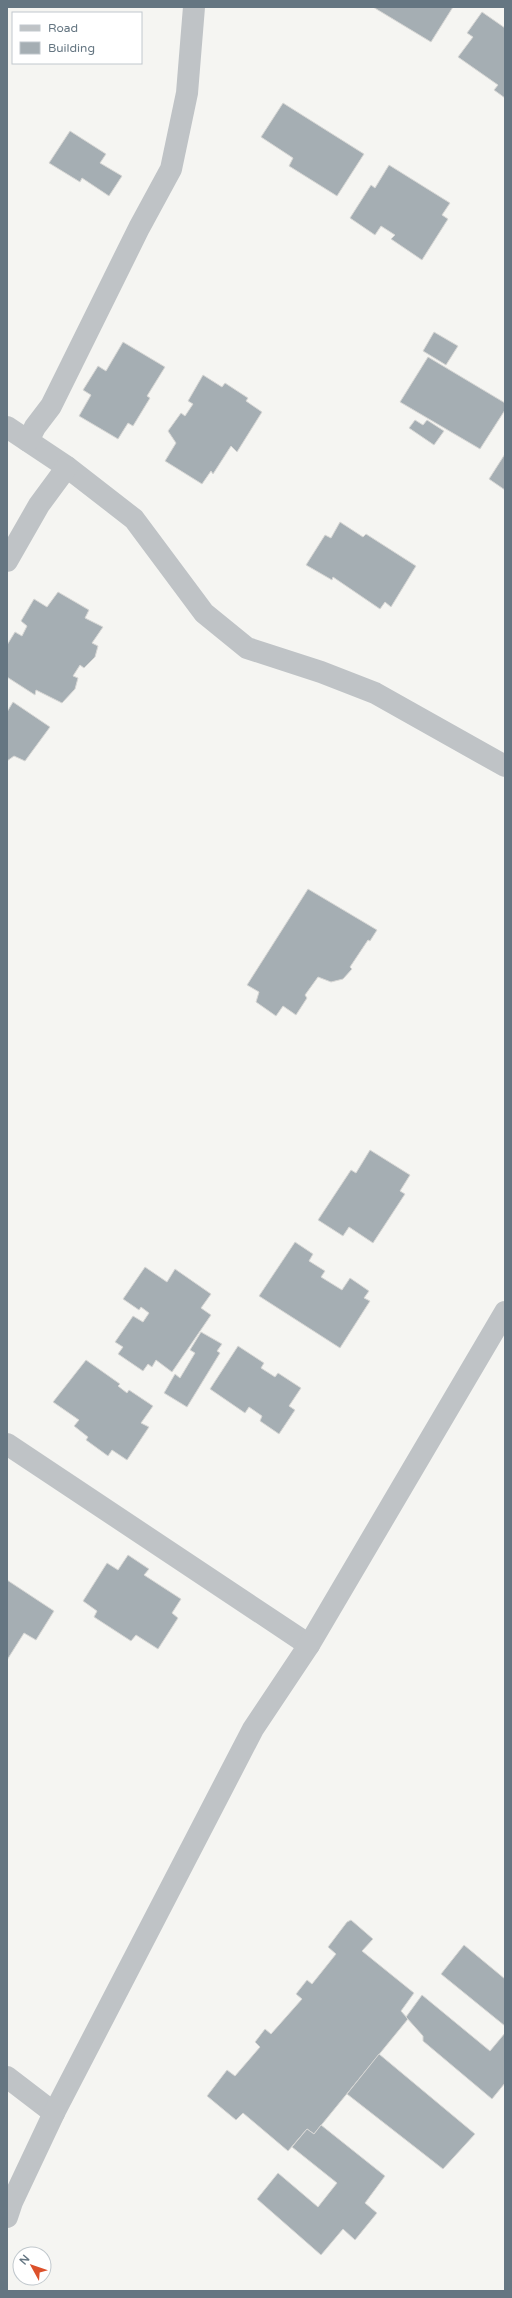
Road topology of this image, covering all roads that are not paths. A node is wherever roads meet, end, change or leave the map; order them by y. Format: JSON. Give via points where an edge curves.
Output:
{"nodes":[{"id":1,"x":194,"y":7,"type":"edge"},
{"id":2,"x":7,"y":427,"type":"edge"},
{"id":3,"x":28,"y":441,"type":"junction"},
{"id":4,"x":67,"y":467,"type":"junction"},
{"id":5,"x":7,"y":561,"type":"edge"},
{"id":6,"x":505,"y":766,"type":"edge"},
{"id":7,"x":505,"y":1312,"type":"edge"},
{"id":8,"x":7,"y":1444,"type":"edge"},
{"id":9,"x":309,"y":1645,"type":"junction"},
{"id":10,"x":7,"y":2077,"type":"edge"},
{"id":11,"x":54,"y":2114,"type":"junction"},
{"id":12,"x":7,"y":2217,"type":"edge"}],
"edges":[{"from":1,"to":3,"type":"street","via":[[187,93],[171,169],[51,406]]},
{"from":2,"to":3,"type":"street"},
{"from":3,"to":4,"type":"street"},
{"from":4,"to":5,"type":"street","via":[[39,506]]},
{"from":4,"to":6,"type":"street","via":[[134,519],[204,613],[247,648],[376,692]]},
{"from":7,"to":9,"type":"street"},
{"from":8,"to":9,"type":"street"},
{"from":9,"to":11,"type":"street","via":[[253,1729]]},
{"from":10,"to":11,"type":"street"},
{"from":11,"to":12,"type":"street"}]}
